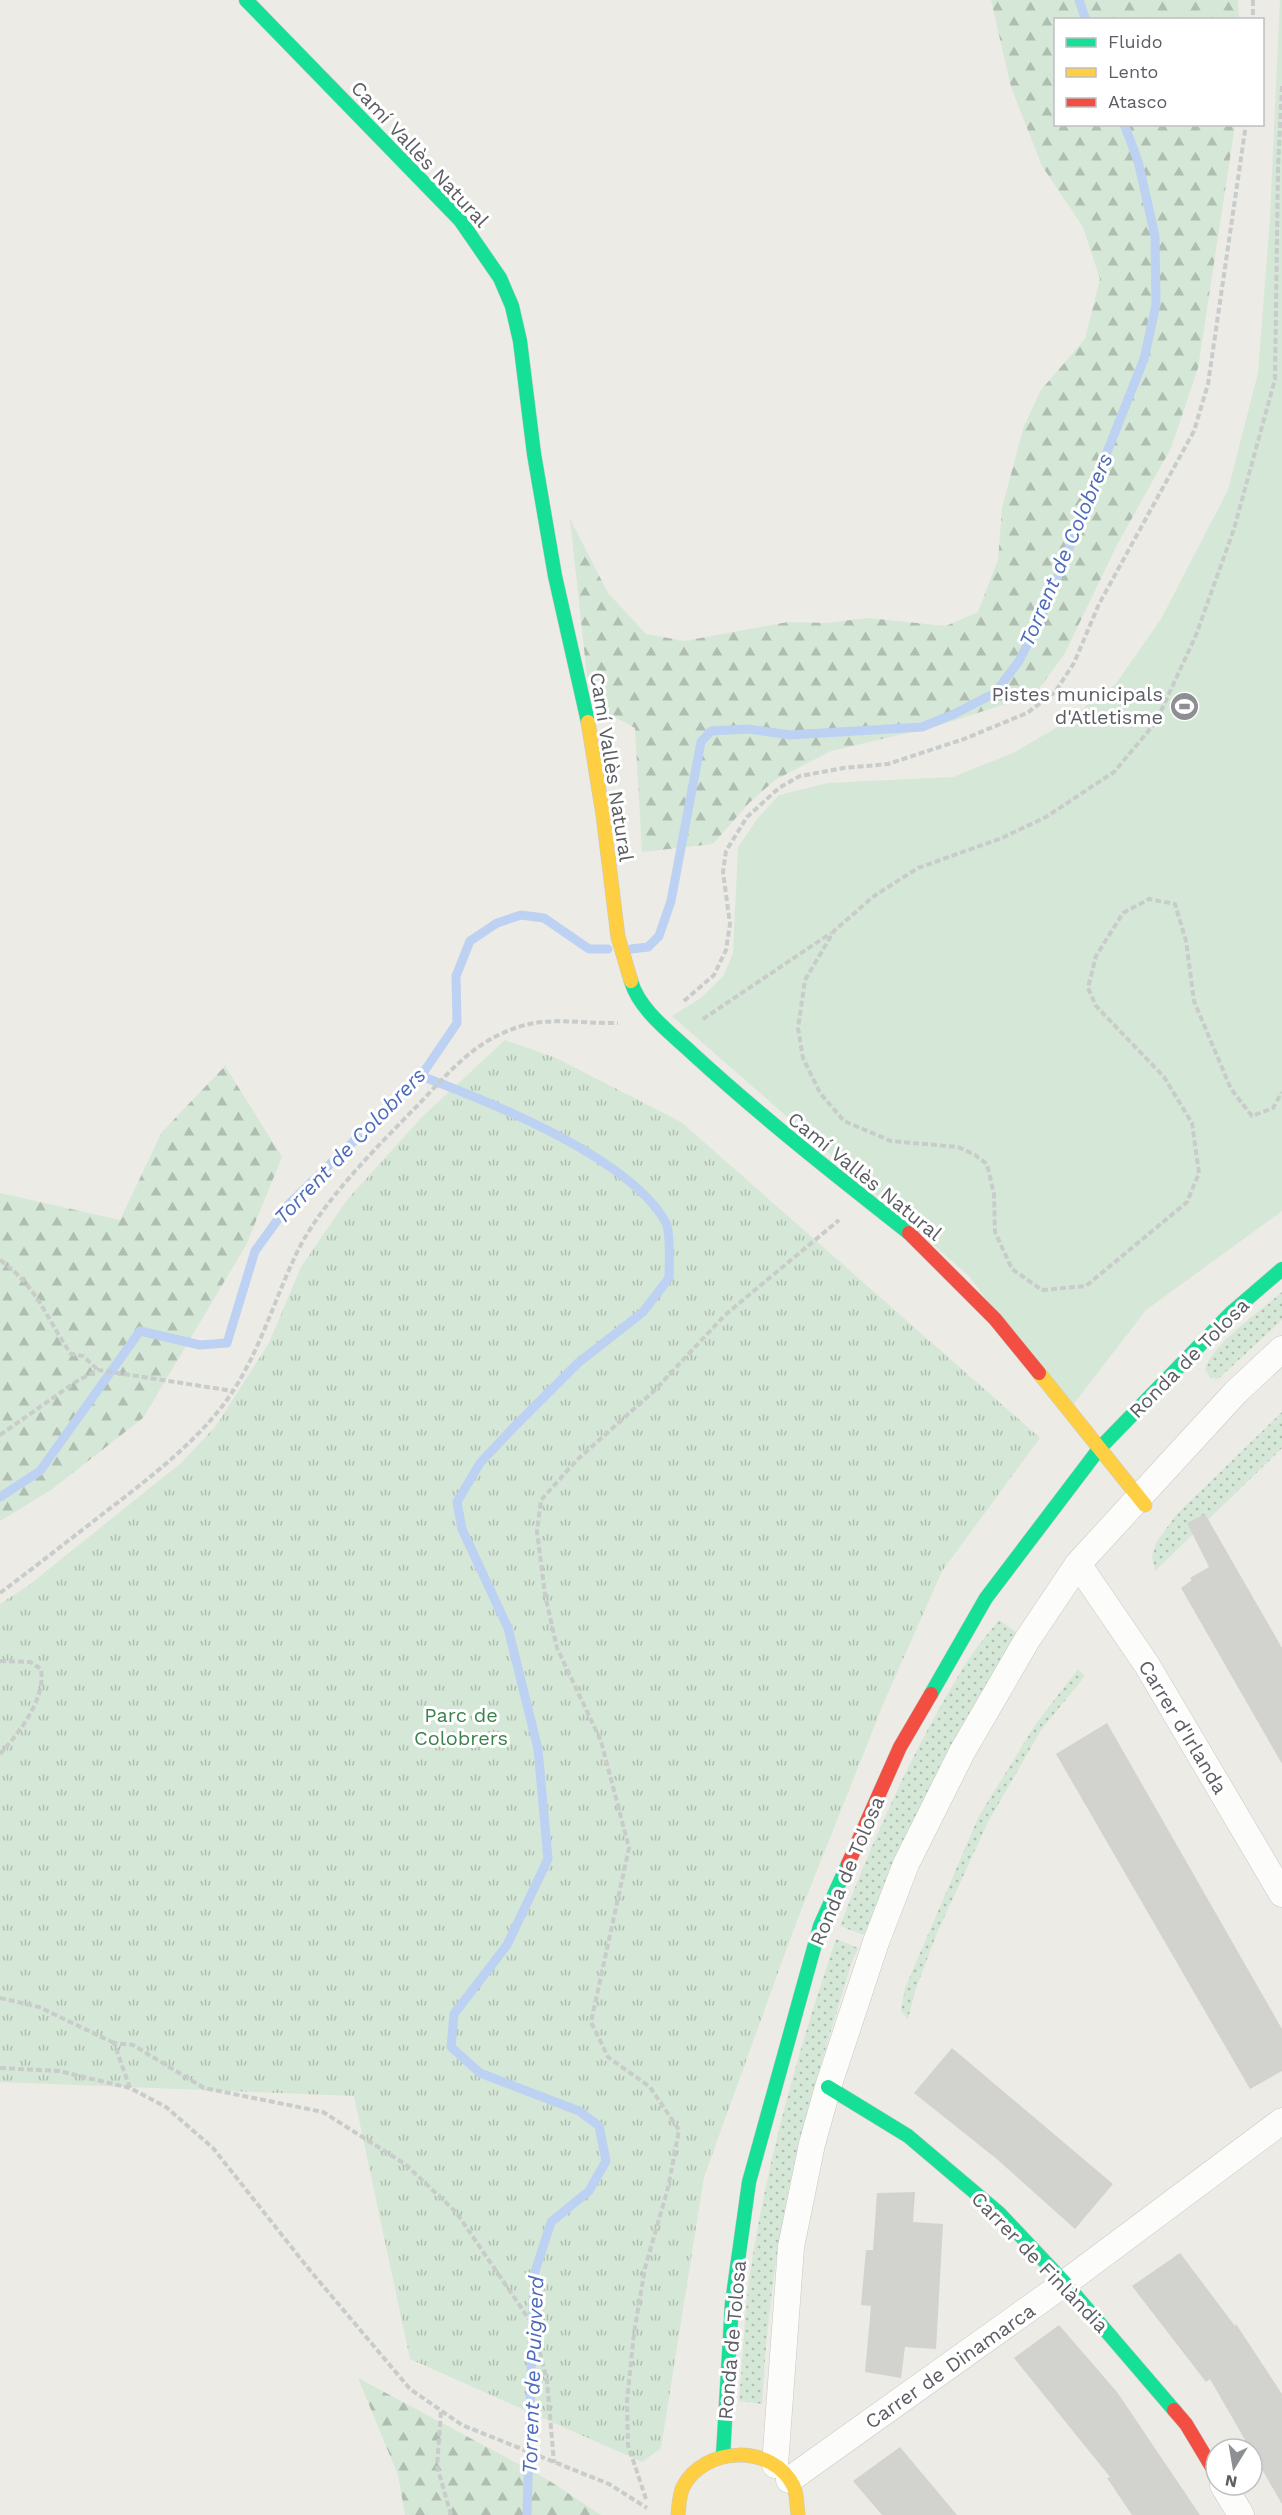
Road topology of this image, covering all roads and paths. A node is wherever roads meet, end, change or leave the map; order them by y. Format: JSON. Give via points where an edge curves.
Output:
{"nodes":[{"id":1,"x":246,"y":0,"type":"edge"},
{"id":2,"x":1252,"y":0,"type":"edge"},
{"id":3,"x":1253,"y":18,"type":"edge"},
{"id":4,"x":1282,"y":86,"type":"edge"},
{"id":5,"x":1246,"y":126,"type":"edge"},
{"id":6,"x":834,"y":931,"type":"junction"},
{"id":7,"x":656,"y":1016,"type":"junction"},
{"id":8,"x":676,"y":1037,"type":"junction"},
{"id":9,"x":1282,"y":1092,"type":"edge"},
{"id":10,"x":864,"y":1197,"type":"junction"},
{"id":11,"x":0,"y":1260,"type":"edge"},
{"id":12,"x":1282,"y":1269,"type":"edge"},
{"id":13,"x":1282,"y":1349,"type":"edge"},
{"id":14,"x":98,"y":1370,"type":"junction"},
{"id":15,"x":233,"y":1391,"type":"junction"},
{"id":16,"x":0,"y":1435,"type":"edge"},
{"id":17,"x":1099,"y":1449,"type":"junction"},
{"id":18,"x":1142,"y":1502,"type":"junction"},
{"id":19,"x":1078,"y":1563,"type":"junction"},
{"id":20,"x":0,"y":1593,"type":"edge"},
{"id":21,"x":0,"y":1661,"type":"edge"},
{"id":22,"x":0,"y":1754,"type":"edge"},
{"id":23,"x":1282,"y":1894,"type":"edge"},
{"id":24,"x":0,"y":1998,"type":"edge"},
{"id":25,"x":114,"y":2043,"type":"junction"},
{"id":26,"x":0,"y":2068,"type":"edge"},
{"id":27,"x":828,"y":2087,"type":"junction"},
{"id":28,"x":130,"y":2088,"type":"junction"},
{"id":29,"x":1282,"y":2121,"type":"edge"},
{"id":30,"x":1065,"y":2283,"type":"junction"},
{"id":31,"x":441,"y":2411,"type":"junction"},
{"id":32,"x":1204,"y":2454,"type":"edge"},
{"id":33,"x":723,"y":2455,"type":"junction"},
{"id":34,"x":554,"y":2464,"type":"junction"},
{"id":35,"x":790,"y":2489,"type":"edge"},
{"id":36,"x":1229,"y":2497,"type":"edge"},
{"id":37,"x":452,"y":2515,"type":"edge"},
{"id":38,"x":678,"y":2515,"type":"edge"},
{"id":39,"x":815,"y":2515,"type":"edge"},
{"id":40,"x":1240,"y":2515,"type":"edge"}],
"edges":[{"from":1,"to":7,"type":"street","name":"Camí Vallès Natural","via":[[460,220],[500,278],[512,306],[555,576],[583,695],[618,937],[634,992]]},
{"from":2,"to":3,"type":"path"},
{"from":4,"to":6,"type":"path","via":[[1275,379],[1234,529],[1196,635],[1156,722],[1114,772],[1046,817],[1002,838],[918,868],[874,896]]},
{"from":5,"to":7,"type":"path","via":[[1212,361],[1194,431],[1099,604],[1074,663],[1055,692],[1027,713],[964,740],[888,764],[800,776],[779,788],[747,817],[726,851],[723,872],[730,924],[726,950],[714,975],[683,1001]]},
{"from":6,"to":8,"type":"path"},
{"from":6,"to":9,"type":"path","via":[[805,980],[798,1028],[803,1058],[820,1093],[844,1121],[891,1142],[958,1148],[987,1164],[994,1194],[995,1232],[1012,1269],[1042,1290],[1086,1286],[1187,1202],[1199,1173],[1192,1123],[1164,1077],[1096,1006],[1088,987],[1095,956],[1123,913],[1149,899],[1175,904],[1186,941],[1194,1001],[1231,1089],[1251,1116],[1274,1108]]},
{"from":7,"to":8,"type":"street","name":"Camí Vallès Natural"},
{"from":7,"to":15,"type":"path","via":[[638,1022],[534,1022],[502,1033],[472,1051],[367,1157],[311,1228],[293,1259],[270,1323]]},
{"from":8,"to":10,"type":"street","name":"Camí Vallès Natural","via":[[759,1115]]},
{"from":10,"to":17,"type":"street","name":"Camí Vallès Natural","via":[[912,1234],[995,1319]]},
{"from":10,"to":34,"type":"path","via":[[725,1315],[654,1391],[577,1460],[540,1500],[537,1531],[556,1648],[601,1741],[629,1848],[591,2022],[608,2057],[650,2086],[680,2130],[645,2268],[627,2401],[628,2445],[649,2509],[609,2484]]},
{"from":11,"to":14,"type":"path","via":[[41,1301],[71,1354],[83,1356]]},
{"from":12,"to":17,"type":"street","name":"Ronda de Tolosa","via":[[1231,1313]]},
{"from":13,"to":18,"type":"street","via":[[1236,1392]]},
{"from":14,"to":15,"type":"path"},
{"from":14,"to":16,"type":"path"},
{"from":15,"to":20,"type":"path","via":[[179,1452]]},
{"from":17,"to":18,"type":"street"},
{"from":17,"to":33,"type":"street","name":"Ronda de Tolosa","via":[[986,1598],[900,1747],[820,1926],[749,2182],[732,2303]]},
{"from":18,"to":19,"type":"street"},
{"from":19,"to":23,"type":"street","name":"Carrer d'Irlanda","via":[[1147,1665]]},
{"from":19,"to":27,"type":"street","via":[[962,1752],[906,1864]]},
{"from":21,"to":22,"type":"path","via":[[30,1662],[41,1669],[43,1682],[17,1735]]},
{"from":24,"to":25,"type":"path","via":[[39,2007]]},
{"from":25,"to":28,"type":"path"},
{"from":25,"to":34,"type":"path","via":[[133,2044],[204,2088],[323,2112],[405,2164],[456,2212],[533,2325],[547,2382]]},
{"from":26,"to":28,"type":"path","via":[[59,2071]]},
{"from":27,"to":30,"type":"street","name":"Carrer de Finlàndia","via":[[908,2136],[999,2213]]},
{"from":27,"to":35,"type":"street","via":[[791,2247]]},
{"from":28,"to":31,"type":"path","via":[[166,2107],[213,2148],[410,2389]]},
{"from":29,"to":30,"type":"street","name":"Carrer de Dinamarca"},
{"from":30,"to":32,"type":"street","name":"Carrer de Finlàndia","via":[[1186,2424]]},
{"from":30,"to":35,"type":"street","name":"Carrer de Dinamarca"},
{"from":31,"to":34,"type":"path","via":[[462,2425]]},
{"from":31,"to":37,"type":"path","via":[[437,2466]]},
{"from":33,"to":35,"type":"street","via":[[750,2455]]},
{"from":33,"to":38,"type":"street","via":[[706,2462],[692,2475],[682,2491]]},
{"from":35,"to":39,"type":"street"},
{"from":36,"to":40,"type":"street"}]}
